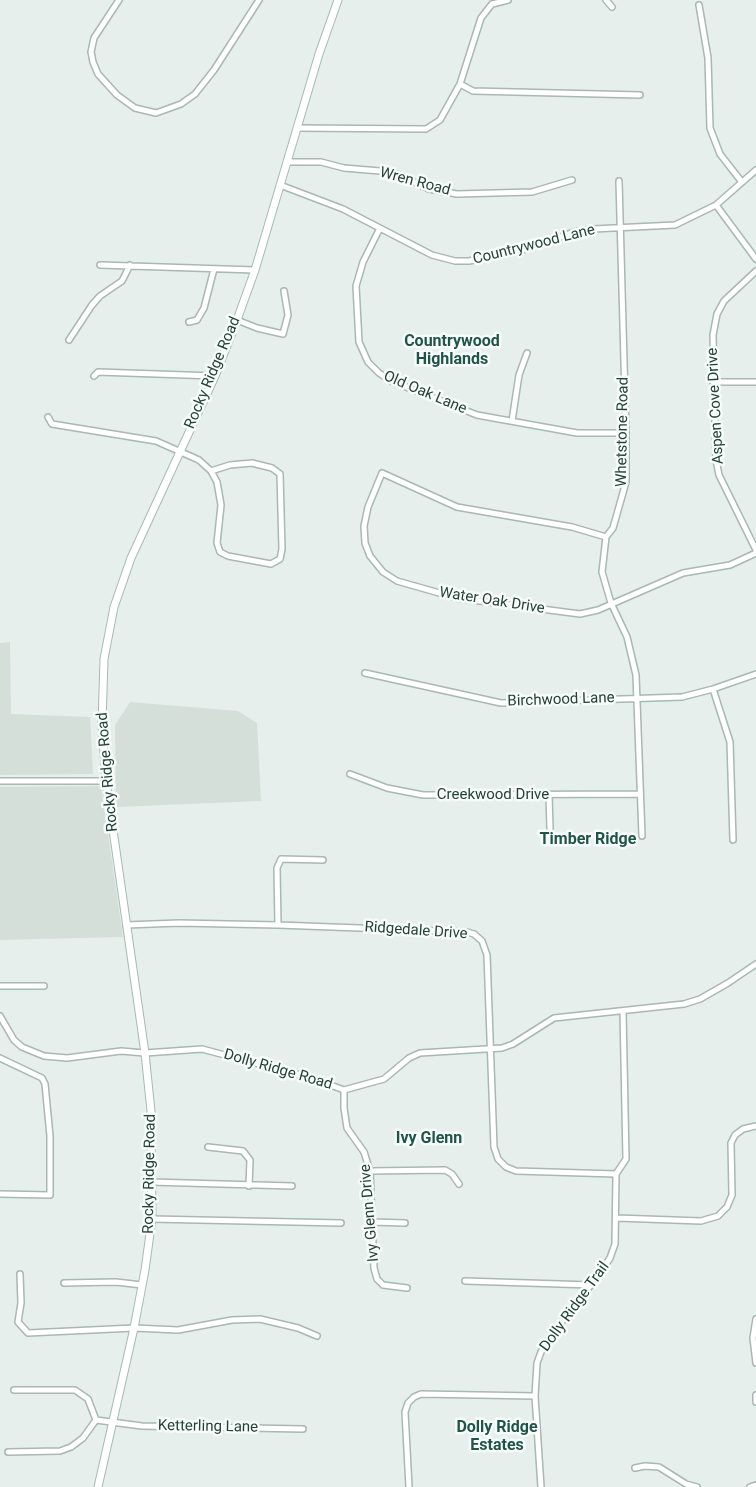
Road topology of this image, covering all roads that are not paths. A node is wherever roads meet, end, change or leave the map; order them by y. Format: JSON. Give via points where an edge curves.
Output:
{"nodes":[{"id":1,"x":119,"y":0,"type":"edge"},
{"id":2,"x":259,"y":0,"type":"edge"},
{"id":3,"x":338,"y":0,"type":"edge"},
{"id":4,"x":508,"y":0,"type":"edge"},
{"id":5,"x":606,"y":0,"type":"edge"},
{"id":6,"x":699,"y":5,"type":"dead end"},
{"id":7,"x":612,"y":7,"type":"dead end"},
{"id":8,"x":460,"y":84,"type":"junction"},
{"id":9,"x":640,"y":95,"type":"dead end"},
{"id":10,"x":297,"y":128,"type":"junction"},
{"id":11,"x":287,"y":162,"type":"junction"},
{"id":12,"x":756,"y":170,"type":"edge"},
{"id":13,"x":572,"y":180,"type":"dead end"},
{"id":14,"x":619,"y":181,"type":"dead end"},
{"id":15,"x":741,"y":181,"type":"junction"},
{"id":16,"x":280,"y":185,"type":"junction"},
{"id":17,"x":716,"y":204,"type":"junction"},
{"id":18,"x":380,"y":228,"type":"junction"},
{"id":19,"x":620,"y":228,"type":"junction"},
{"id":20,"x":756,"y":259,"type":"edge"},
{"id":21,"x":100,"y":266,"type":"dead end"},
{"id":22,"x":130,"y":266,"type":"junction"},
{"id":23,"x":214,"y":269,"type":"junction"},
{"id":24,"x":255,"y":270,"type":"junction"},
{"id":25,"x":756,"y":271,"type":"edge"},
{"id":26,"x":284,"y":291,"type":"dead end"},
{"id":27,"x":237,"y":320,"type":"junction"},
{"id":28,"x":189,"y":322,"type":"dead end"},
{"id":29,"x":69,"y":340,"type":"dead end"},
{"id":30,"x":527,"y":353,"type":"dead end"},
{"id":31,"x":94,"y":376,"type":"dead end"},
{"id":32,"x":215,"y":376,"type":"junction"},
{"id":33,"x":713,"y":382,"type":"junction"},
{"id":34,"x":756,"y":382,"type":"edge"},
{"id":35,"x":48,"y":417,"type":"dead end"},
{"id":36,"x":512,"y":421,"type":"junction"},
{"id":37,"x":626,"y":433,"type":"junction"},
{"id":38,"x":179,"y":452,"type":"junction"},
{"id":39,"x":211,"y":471,"type":"junction"},
{"id":40,"x":606,"y":537,"type":"junction"},
{"id":41,"x":756,"y":551,"type":"edge"},
{"id":42,"x":611,"y":603,"type":"junction"},
{"id":43,"x":365,"y":673,"type":"dead end"},
{"id":44,"x":756,"y":674,"type":"edge"},
{"id":45,"x":713,"y":689,"type":"junction"},
{"id":46,"x":637,"y":698,"type":"junction"},
{"id":47,"x":350,"y":774,"type":"dead end"},
{"id":48,"x":106,"y":781,"type":"junction"},
{"id":49,"x":0,"y":782,"type":"edge"},
{"id":50,"x":639,"y":794,"type":"junction"},
{"id":51,"x":549,"y":795,"type":"junction"},
{"id":52,"x":550,"y":828,"type":"dead end"},
{"id":53,"x":642,"y":836,"type":"dead end"},
{"id":54,"x":733,"y":840,"type":"dead end"},
{"id":55,"x":323,"y":860,"type":"dead end"},
{"id":56,"x":126,"y":925,"type":"junction"},
{"id":57,"x":278,"y":925,"type":"junction"},
{"id":58,"x":756,"y":964,"type":"edge"},
{"id":59,"x":0,"y":986,"type":"edge"},
{"id":60,"x":44,"y":986,"type":"dead end"},
{"id":61,"x":623,"y":1011,"type":"junction"},
{"id":62,"x":0,"y":1019,"type":"edge"},
{"id":63,"x":7,"y":1029,"type":"junction"},
{"id":64,"x":0,"y":1032,"type":"edge"},
{"id":65,"x":490,"y":1048,"type":"junction"},
{"id":66,"x":145,"y":1053,"type":"junction"},
{"id":67,"x":0,"y":1058,"type":"edge"},
{"id":68,"x":344,"y":1090,"type":"junction"},
{"id":69,"x":756,"y":1126,"type":"edge"},
{"id":70,"x":208,"y":1147,"type":"dead end"},
{"id":71,"x":370,"y":1171,"type":"junction"},
{"id":72,"x":616,"y":1174,"type":"junction"},
{"id":73,"x":151,"y":1182,"type":"junction"},
{"id":74,"x":459,"y":1184,"type":"dead end"},
{"id":75,"x":250,"y":1186,"type":"junction"},
{"id":76,"x":292,"y":1186,"type":"dead end"},
{"id":77,"x":0,"y":1194,"type":"edge"},
{"id":78,"x":617,"y":1218,"type":"junction"},
{"id":79,"x":152,"y":1219,"type":"junction"},
{"id":80,"x":372,"y":1222,"type":"junction"},
{"id":81,"x":341,"y":1223,"type":"dead end"},
{"id":82,"x":405,"y":1223,"type":"dead end"},
{"id":83,"x":20,"y":1274,"type":"dead end"},
{"id":84,"x":465,"y":1281,"type":"dead end"},
{"id":85,"x":64,"y":1283,"type":"dead end"},
{"id":86,"x":142,"y":1285,"type":"junction"},
{"id":87,"x":591,"y":1285,"type":"junction"},
{"id":88,"x":408,"y":1288,"type":"dead end"},
{"id":89,"x":756,"y":1319,"type":"edge"},
{"id":90,"x":134,"y":1328,"type":"junction"},
{"id":91,"x":317,"y":1336,"type":"dead end"},
{"id":92,"x":756,"y":1362,"type":"edge"},
{"id":93,"x":14,"y":1390,"type":"dead end"},
{"id":94,"x":535,"y":1396,"type":"junction"},
{"id":95,"x":756,"y":1396,"type":"edge"},
{"id":96,"x":756,"y":1402,"type":"edge"},
{"id":97,"x":96,"y":1420,"type":"junction"},
{"id":98,"x":112,"y":1423,"type":"junction"},
{"id":99,"x":303,"y":1429,"type":"dead end"},
{"id":100,"x":8,"y":1452,"type":"dead end"},
{"id":101,"x":635,"y":1468,"type":"dead end"},
{"id":102,"x":756,"y":1485,"type":"edge"},
{"id":103,"x":98,"y":1487,"type":"edge"},
{"id":104,"x":409,"y":1487,"type":"edge"},
{"id":105,"x":541,"y":1487,"type":"edge"},
{"id":106,"x":696,"y":1487,"type":"edge"},
{"id":107,"x":750,"y":1487,"type":"edge"}],
"edges":[{"from":1,"to":2,"type":"street","via":[[94,38],[93,62],[98,74],[117,96],[136,108],[156,113],[181,104],[195,94]]},
{"from":3,"to":10,"type":"main road","name":"Rocky Ridge Road"},
{"from":4,"to":8,"type":"street","via":[[492,4],[481,18]]},
{"from":5,"to":7,"type":"street"},
{"from":6,"to":15,"type":"street","via":[[708,58],[710,128],[720,154]]},
{"from":8,"to":9,"type":"street","via":[[473,91]]},
{"from":8,"to":10,"type":"street","via":[[440,120],[426,129]]},
{"from":10,"to":11,"type":"main road","name":"Rocky Ridge Road"},
{"from":11,"to":13,"type":"street","name":"Wren Road","via":[[321,162],[344,168],[392,172],[429,189],[457,194],[532,192]]},
{"from":11,"to":16,"type":"main road","name":"Rocky Ridge Road"},
{"from":12,"to":15,"type":"street","name":"Countrywood Lane"},
{"from":14,"to":19,"type":"street","name":"Whetstone Road"},
{"from":15,"to":17,"type":"street","name":"Countrywood Lane"},
{"from":16,"to":18,"type":"street","name":"Countrywood Lane","via":[[326,202]]},
{"from":16,"to":24,"type":"main road","name":"Rocky Ridge Road"},
{"from":17,"to":19,"type":"street","name":"Countrywood Lane","via":[[675,225]]},
{"from":17,"to":20,"type":"street"},
{"from":18,"to":19,"type":"street","name":"Countrywood Lane","via":[[432,255],[455,261],[503,256],[574,232]]},
{"from":18,"to":36,"type":"street","name":"Old Oak Lane","via":[[363,262],[356,286],[359,342],[368,362],[391,380],[477,415]]},
{"from":19,"to":37,"type":"street","name":"Whetstone Road"},
{"from":21,"to":22,"type":"street"},
{"from":22,"to":23,"type":"street"},
{"from":22,"to":29,"type":"street","via":[[122,281],[92,305]]},
{"from":23,"to":24,"type":"street"},
{"from":23,"to":28,"type":"street","via":[[204,308],[197,320]]},
{"from":24,"to":27,"type":"main road","name":"Rocky Ridge Road"},
{"from":25,"to":33,"type":"street","name":"Aspen Cove Drive","via":[[724,301],[716,314]]},
{"from":26,"to":27,"type":"street","via":[[288,315],[283,334]]},
{"from":27,"to":32,"type":"main road","name":"Rocky Ridge Road"},
{"from":30,"to":36,"type":"street"},
{"from":31,"to":32,"type":"street","via":[[98,372]]},
{"from":32,"to":38,"type":"main road","name":"Rocky Ridge Road"},
{"from":33,"to":34,"type":"street"},
{"from":33,"to":41,"type":"street","name":"Aspen Cove Drive","via":[[719,475]]},
{"from":35,"to":38,"type":"street","via":[[52,424],[150,440]]},
{"from":36,"to":37,"type":"street","name":"Old Oak Lane","via":[[577,433]]},
{"from":37,"to":40,"type":"street","name":"Whetstone Road","via":[[626,482],[613,528]]},
{"from":38,"to":39,"type":"street","via":[[199,460]]},
{"from":38,"to":48,"type":"main road","name":"Rocky Ridge Road","via":[[131,558],[114,607],[104,659],[102,725]]},
{"from":39,"to":39,"type":"street","via":[[221,505],[216,543],[220,552],[271,564],[280,559],[280,474],[272,468],[252,463]]},
{"from":40,"to":42,"type":"street","name":"Whetstone Road","via":[[602,572]]},
{"from":40,"to":42,"type":"street","name":"Water Oak Drive","via":[[572,527],[457,507],[382,473],[364,526],[370,556],[383,572],[397,581],[457,598],[580,614]]},
{"from":41,"to":42,"type":"street","name":"Water Oak Drive","via":[[730,565],[683,573]]},
{"from":42,"to":46,"type":"street","name":"Whetstone Road","via":[[632,655]]},
{"from":43,"to":46,"type":"street","name":"Birchwood Lane","via":[[501,703]]},
{"from":44,"to":45,"type":"street","name":"Birchwood Lane"},
{"from":45,"to":46,"type":"street","name":"Birchwood Lane","via":[[682,697]]},
{"from":45,"to":54,"type":"street","via":[[730,742]]},
{"from":46,"to":50,"type":"street","name":"Whetstone Road"},
{"from":47,"to":51,"type":"street","name":"Creekwood Drive","via":[[387,788],[423,795]]},
{"from":48,"to":49,"type":"street"},
{"from":48,"to":56,"type":"main road","name":"Rocky Ridge Road"},
{"from":50,"to":51,"type":"street","name":"Creekwood Drive"},
{"from":50,"to":53,"type":"street","name":"Whetstone Road"},
{"from":51,"to":52,"type":"street"},
{"from":55,"to":57,"type":"street","via":[[281,859],[277,868]]},
{"from":56,"to":57,"type":"street","name":"Ridgedale Drive"},
{"from":56,"to":66,"type":"main road","name":"Rocky Ridge Road"},
{"from":57,"to":65,"type":"street","name":"Ridgedale Drive","via":[[474,934],[482,941],[487,955]]},
{"from":58,"to":61,"type":"street","name":"Dolly Ridge Road","via":[[700,999],[661,1008]]},
{"from":59,"to":60,"type":"street"},
{"from":61,"to":65,"type":"street","name":"Dolly Ridge Road","via":[[554,1018],[513,1044]]},
{"from":61,"to":72,"type":"street","name":"Dolly Ridge Trail","via":[[626,1159]]},
{"from":62,"to":63,"type":"street","name":"Dolly Ridge Road"},
{"from":63,"to":64,"type":"street"},
{"from":63,"to":66,"type":"street","name":"Dolly Ridge Road","via":[[22,1047],[44,1056],[67,1058],[121,1051]]},
{"from":65,"to":68,"type":"street","name":"Dolly Ridge Road","via":[[420,1053],[384,1079]]},
{"from":65,"to":72,"type":"street","name":"Ridgedale Drive","via":[[494,1147],[506,1167],[516,1171]]},
{"from":66,"to":68,"type":"street","name":"Dolly Ridge Road","via":[[202,1049],[308,1077]]},
{"from":66,"to":73,"type":"main road","name":"Rocky Ridge Road","via":[[151,1111]]},
{"from":67,"to":77,"type":"street","via":[[42,1078],[45,1084],[50,1136],[50,1195]]},
{"from":68,"to":71,"type":"street","name":"Ivy Glenn Drive","via":[[347,1128],[364,1152]]},
{"from":69,"to":78,"type":"street","via":[[743,1128],[731,1144],[732,1195],[727,1208],[718,1216],[701,1221]]},
{"from":70,"to":75,"type":"street","via":[[243,1151],[250,1160]]},
{"from":71,"to":74,"type":"street","via":[[445,1170]]},
{"from":71,"to":80,"type":"street","name":"Ivy Glenn Drive"},
{"from":72,"to":78,"type":"street","name":"Dolly Ridge Trail"},
{"from":73,"to":75,"type":"street"},
{"from":73,"to":79,"type":"main road","name":"Rocky Ridge Road"},
{"from":75,"to":76,"type":"street"},
{"from":78,"to":87,"type":"street","name":"Dolly Ridge Trail","via":[[615,1244],[610,1258]]},
{"from":79,"to":81,"type":"street"},
{"from":79,"to":86,"type":"main road","name":"Rocky Ridge Road"},
{"from":80,"to":82,"type":"street"},
{"from":80,"to":88,"type":"street","name":"Ivy Glenn Drive","via":[[374,1268],[378,1279],[383,1285]]},
{"from":83,"to":90,"type":"street","via":[[18,1322],[28,1333]]},
{"from":84,"to":87,"type":"street"},
{"from":85,"to":86,"type":"street"},
{"from":86,"to":90,"type":"main road","name":"Rocky Ridge Road"},
{"from":87,"to":94,"type":"street","name":"Dolly Ridge Trail","via":[[541,1352]]},
{"from":89,"to":92,"type":"street"},
{"from":90,"to":91,"type":"street","via":[[178,1330],[232,1320],[260,1319]]},
{"from":90,"to":98,"type":"main road","name":"Rocky Ridge Road"},
{"from":93,"to":97,"type":"street","via":[[75,1390],[88,1399]]},
{"from":94,"to":104,"type":"street","via":[[421,1394],[414,1397],[406,1412]]},
{"from":94,"to":105,"type":"street","name":"Dolly Ridge Trail"},
{"from":95,"to":96,"type":"street"},
{"from":97,"to":98,"type":"street","name":"Ketterling Lane"},
{"from":97,"to":100,"type":"street","via":[[83,1438],[71,1447],[60,1451]]},
{"from":98,"to":99,"type":"street","name":"Ketterling Lane"},
{"from":98,"to":103,"type":"main road","name":"Rocky Ridge Road"},
{"from":101,"to":106,"type":"street","via":[[659,1467]]},
{"from":102,"to":107,"type":"street"}]}
